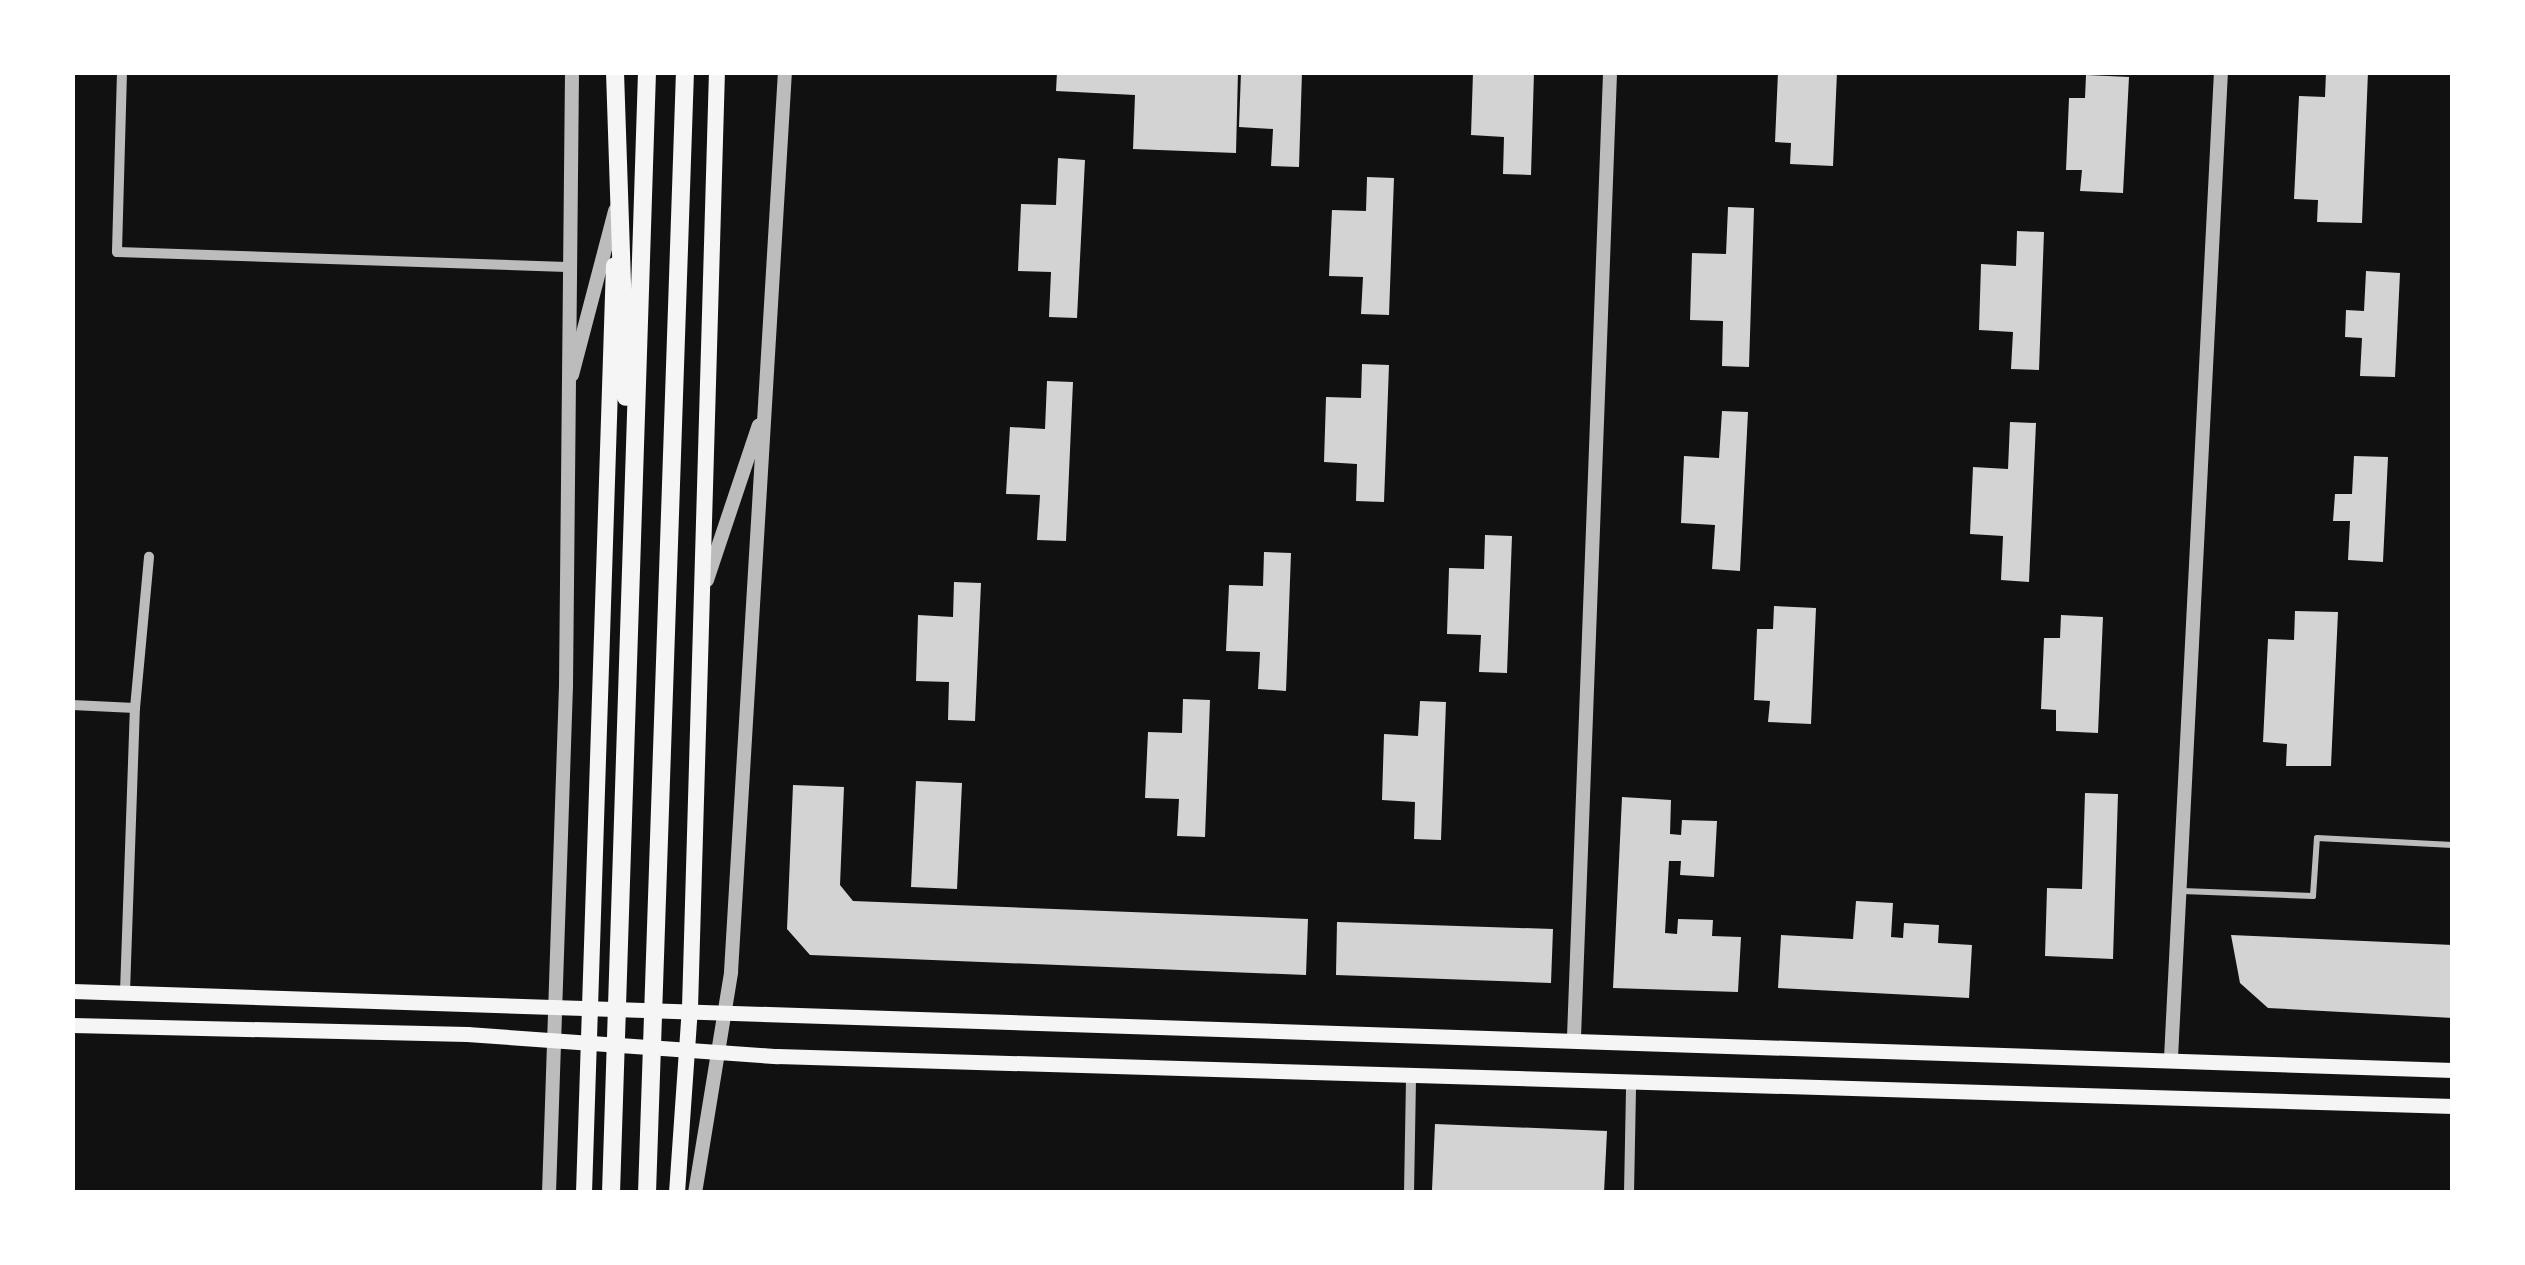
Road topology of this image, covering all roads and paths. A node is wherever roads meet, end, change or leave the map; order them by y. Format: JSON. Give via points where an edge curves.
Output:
{"nodes":[{"id":1,"x":122,"y":72,"type":"edge"},
{"id":2,"x":572,"y":72,"type":"edge"},
{"id":3,"x":618,"y":72,"type":"edge"},
{"id":4,"x":647,"y":72,"type":"edge"},
{"id":5,"x":685,"y":72,"type":"edge"},
{"id":6,"x":717,"y":72,"type":"edge"},
{"id":7,"x":785,"y":72,"type":"edge"},
{"id":8,"x":1610,"y":72,"type":"edge"},
{"id":9,"x":2221,"y":72,"type":"edge"},
{"id":10,"x":616,"y":206,"type":"junction"},
{"id":11,"x":567,"y":267,"type":"junction"},
{"id":12,"x":568,"y":393,"type":"junction"},
{"id":13,"x":767,"y":403,"type":"junction"},
{"id":14,"x":149,"y":557,"type":"dead end"},
{"id":15,"x":632,"y":573,"type":"junction"},
{"id":16,"x":699,"y":602,"type":"junction"},
{"id":17,"x":72,"y":705,"type":"edge"},
{"id":18,"x":135,"y":708,"type":"junction"},
{"id":19,"x":2453,"y":845,"type":"edge"},
{"id":20,"x":2180,"y":891,"type":"junction"},
{"id":21,"x":72,"y":991,"type":"edge"},
{"id":22,"x":125,"y":992,"type":"junction"},
{"id":23,"x":554,"y":1004,"type":"junction"},
{"id":24,"x":587,"y":1005,"type":"junction"},
{"id":25,"x":690,"y":1008,"type":"junction"},
{"id":26,"x":725,"y":1008,"type":"junction"},
{"id":27,"x":72,"y":1024,"type":"edge"},
{"id":28,"x":1574,"y":1037,"type":"junction"},
{"id":29,"x":555,"y":1041,"type":"junction"},
{"id":30,"x":588,"y":1044,"type":"junction"},
{"id":31,"x":688,"y":1051,"type":"junction"},
{"id":32,"x":721,"y":1054,"type":"junction"},
{"id":33,"x":2171,"y":1058,"type":"junction"},
{"id":34,"x":2453,"y":1070,"type":"edge"},
{"id":35,"x":1412,"y":1075,"type":"junction"},
{"id":36,"x":1631,"y":1084,"type":"junction"},
{"id":37,"x":2453,"y":1106,"type":"edge"},
{"id":38,"x":549,"y":1193,"type":"edge"},
{"id":39,"x":584,"y":1193,"type":"edge"},
{"id":40,"x":611,"y":1193,"type":"edge"},
{"id":41,"x":646,"y":1193,"type":"edge"},
{"id":42,"x":676,"y":1193,"type":"edge"},
{"id":43,"x":695,"y":1193,"type":"edge"},
{"id":44,"x":1409,"y":1193,"type":"edge"},
{"id":45,"x":1629,"y":1193,"type":"edge"}],
"edges":[{"from":1,"to":11,"type":"street","via":[[117,252]]},
{"from":2,"to":11,"type":"street"},
{"from":3,"to":10,"type":"main road"},
{"from":3,"to":15,"type":"highway"},
{"from":4,"to":15,"type":"highway"},
{"from":5,"to":41,"type":"highway"},
{"from":6,"to":16,"type":"main road"},
{"from":7,"to":13,"type":"street"},
{"from":8,"to":28,"type":"street"},
{"from":9,"to":20,"type":"street"},
{"from":10,"to":12,"type":"street"},
{"from":10,"to":24,"type":"main road"},
{"from":11,"to":12,"type":"street"},
{"from":12,"to":23,"type":"street"},
{"from":13,"to":16,"type":"street"},
{"from":13,"to":26,"type":"street"},
{"from":14,"to":18,"type":"street"},
{"from":15,"to":40,"type":"highway"},
{"from":16,"to":25,"type":"main road"},
{"from":17,"to":18,"type":"street"},
{"from":18,"to":22,"type":"street"},
{"from":19,"to":20,"type":"lane","via":[[2317,838],[2313,896]]},
{"from":20,"to":33,"type":"street"},
{"from":21,"to":22,"type":"main road"},
{"from":22,"to":23,"type":"main road"},
{"from":23,"to":24,"type":"main road"},
{"from":23,"to":29,"type":"street"},
{"from":24,"to":25,"type":"main road"},
{"from":24,"to":30,"type":"main road"},
{"from":25,"to":26,"type":"main road"},
{"from":25,"to":31,"type":"main road"},
{"from":26,"to":28,"type":"main road"},
{"from":26,"to":32,"type":"street"},
{"from":27,"to":29,"type":"main road"},
{"from":28,"to":33,"type":"main road"},
{"from":29,"to":30,"type":"main road"},
{"from":29,"to":38,"type":"street"},
{"from":30,"to":31,"type":"main road"},
{"from":30,"to":39,"type":"main road"},
{"from":31,"to":32,"type":"main road"},
{"from":31,"to":42,"type":"main road"},
{"from":32,"to":35,"type":"main road"},
{"from":32,"to":43,"type":"street"},
{"from":33,"to":34,"type":"main road"},
{"from":35,"to":36,"type":"main road"},
{"from":35,"to":44,"type":"street"},
{"from":36,"to":37,"type":"main road"},
{"from":36,"to":45,"type":"street"}]}
